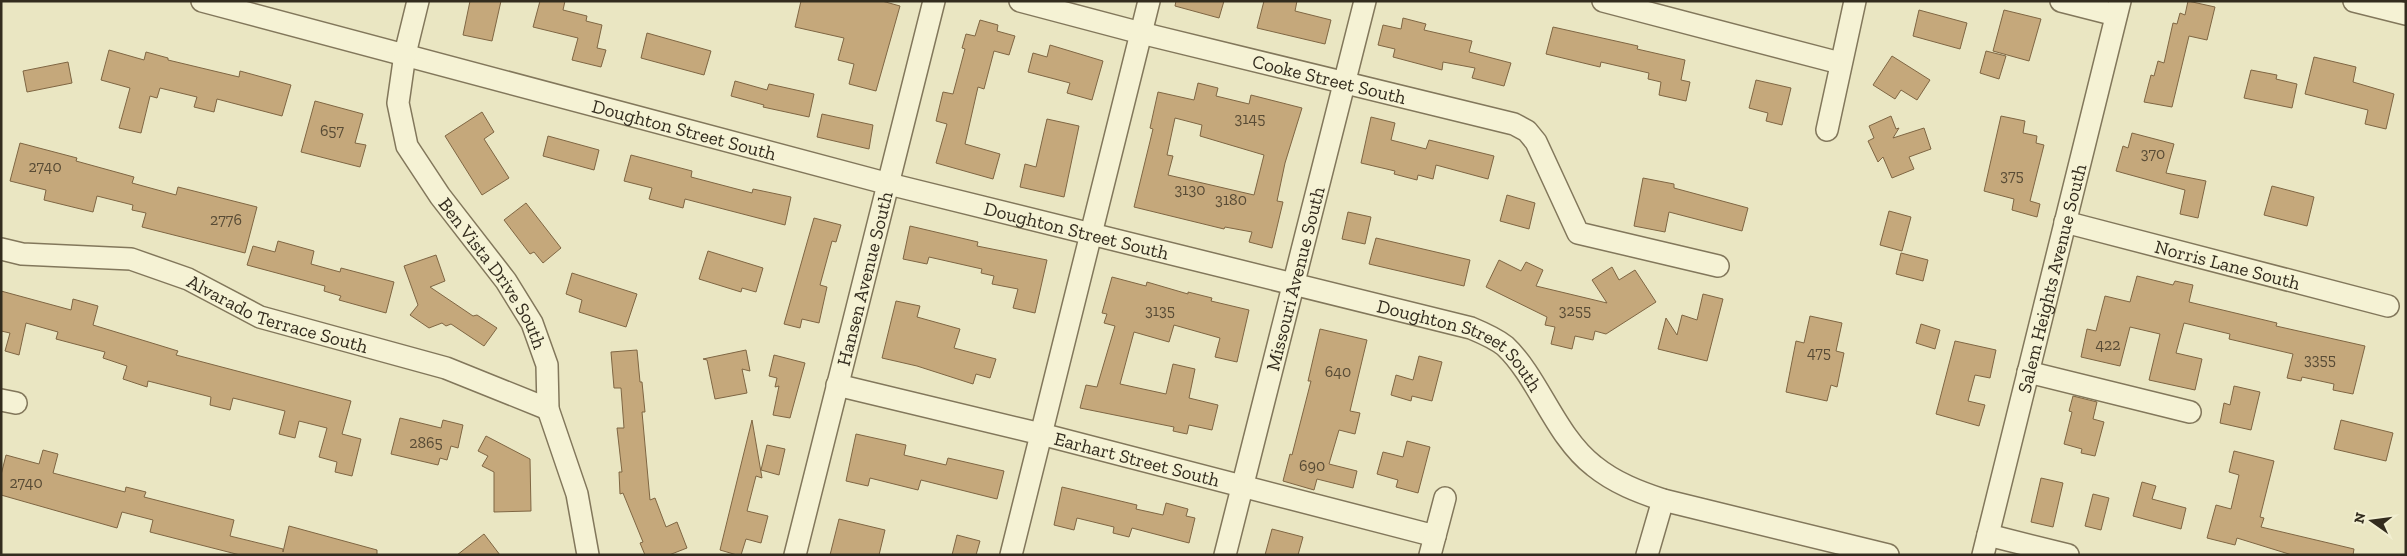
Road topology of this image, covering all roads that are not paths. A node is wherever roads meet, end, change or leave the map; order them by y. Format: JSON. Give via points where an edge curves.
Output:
{"nodes":[{"id":1,"x":202,"y":1,"type":"edge"},
{"id":2,"x":418,"y":1,"type":"edge"},
{"id":3,"x":934,"y":1,"type":"edge"},
{"id":4,"x":1020,"y":1,"type":"edge"},
{"id":5,"x":1149,"y":1,"type":"edge"},
{"id":6,"x":1365,"y":1,"type":"edge"},
{"id":7,"x":1603,"y":1,"type":"edge"},
{"id":8,"x":1855,"y":1,"type":"edge"},
{"id":9,"x":2061,"y":1,"type":"edge"},
{"id":10,"x":2354,"y":1,"type":"edge"},
{"id":11,"x":2118,"y":8,"type":"edge"},
{"id":12,"x":2406,"y":14,"type":"edge"},
{"id":13,"x":1141,"y":33,"type":"junction"},
{"id":14,"x":405,"y":54,"type":"junction"},
{"id":15,"x":1840,"y":63,"type":"junction"},
{"id":16,"x":1344,"y":83,"type":"junction"},
{"id":17,"x":1827,"y":130,"type":"dead end"},
{"id":18,"x":889,"y":184,"type":"junction"},
{"id":19,"x":2065,"y":222,"type":"junction"},
{"id":20,"x":1091,"y":235,"type":"junction"},
{"id":21,"x":1,"y":249,"type":"edge"},
{"id":22,"x":1718,"y":266,"type":"dead end"},
{"id":23,"x":1294,"y":285,"type":"junction"},
{"id":24,"x":2388,"y":306,"type":"dead end"},
{"id":25,"x":2028,"y":372,"type":"junction"},
{"id":26,"x":837,"y":385,"type":"junction"},
{"id":27,"x":548,"y":409,"type":"junction"},
{"id":28,"x":2190,"y":412,"type":"dead end"},
{"id":29,"x":1041,"y":434,"type":"junction"},
{"id":30,"x":1241,"y":486,"type":"junction"},
{"id":31,"x":1445,"y":498,"type":"dead end"},
{"id":32,"x":1663,"y":500,"type":"junction"},
{"id":33,"x":1433,"y":545,"type":"edge"},
{"id":34,"x":1985,"y":545,"type":"edge"},
{"id":35,"x":588,"y":555,"type":"edge"},
{"id":36,"x":795,"y":555,"type":"edge"},
{"id":37,"x":1011,"y":555,"type":"edge"},
{"id":38,"x":1225,"y":555,"type":"edge"},
{"id":39,"x":1647,"y":555,"type":"edge"},
{"id":40,"x":1888,"y":555,"type":"edge"},
{"id":41,"x":2068,"y":555,"type":"edge"}],
"edges":[{"from":1,"to":14,"type":"street","name":"Doughton Street South"},
{"from":2,"to":14,"type":"street","name":"Ben Vista Drive South"},
{"from":3,"to":18,"type":"street","name":"Hansen Avenue South"},
{"from":4,"to":13,"type":"street","name":"Cooke Street South"},
{"from":5,"to":13,"type":"street"},
{"from":6,"to":16,"type":"street","name":"Missouri Avenue South"},
{"from":7,"to":15,"type":"street"},
{"from":8,"to":15,"type":"street"},
{"from":9,"to":11,"type":"street"},
{"from":10,"to":12,"type":"street"},
{"from":11,"to":19,"type":"street","name":"Salem Heights Avenue South"},
{"from":13,"to":16,"type":"street","name":"Cooke Street South"},
{"from":13,"to":20,"type":"street"},
{"from":14,"to":18,"type":"street","name":"Doughton Street South"},
{"from":14,"to":27,"type":"street","name":"Ben Vista Drive South","via":[[398,103],[407,146],[440,196],[506,281],[532,323],[547,365]]},
{"from":15,"to":17,"type":"street"},
{"from":16,"to":22,"type":"street","name":"Cooke Street South","via":[[1514,124],[1528,131],[1536,142],[1578,234]]},
{"from":16,"to":23,"type":"street","name":"Missouri Avenue South"},
{"from":18,"to":20,"type":"street","name":"Doughton Street South"},
{"from":18,"to":26,"type":"street","name":"Hansen Avenue South"},
{"from":19,"to":24,"type":"street","name":"Norris Lane South"},
{"from":19,"to":25,"type":"street","name":"Salem Heights Avenue South"},
{"from":20,"to":23,"type":"street","name":"Doughton Street South"},
{"from":20,"to":29,"type":"street"},
{"from":21,"to":27,"type":"street","name":"Alvarado Terrace South","via":[[22,254],[131,259],[188,279],[260,317],[446,368]]},
{"from":23,"to":30,"type":"street","name":"Missouri Avenue South"},
{"from":23,"to":32,"type":"street","name":"Doughton Street South","via":[[1471,328],[1490,336],[1516,359],[1564,432],[1593,466],[1613,480]]},
{"from":25,"to":28,"type":"street"},
{"from":25,"to":34,"type":"street","name":"Salem Heights Avenue South"},
{"from":26,"to":29,"type":"street","name":"Earhart Street South"},
{"from":26,"to":36,"type":"street","name":"Hansen Avenue South"},
{"from":27,"to":35,"type":"street","name":"Ben Vista Drive South","via":[[577,494]]},
{"from":29,"to":30,"type":"street","name":"Earhart Street South"},
{"from":29,"to":37,"type":"street"},
{"from":30,"to":33,"type":"street","name":"Earhart Street South"},
{"from":30,"to":38,"type":"street","name":"Missouri Avenue South"},
{"from":31,"to":33,"type":"street","name":"Earhart Street South"},
{"from":32,"to":39,"type":"street"},
{"from":32,"to":40,"type":"street","name":"Doughton Street South"},
{"from":34,"to":41,"type":"street"}]}
